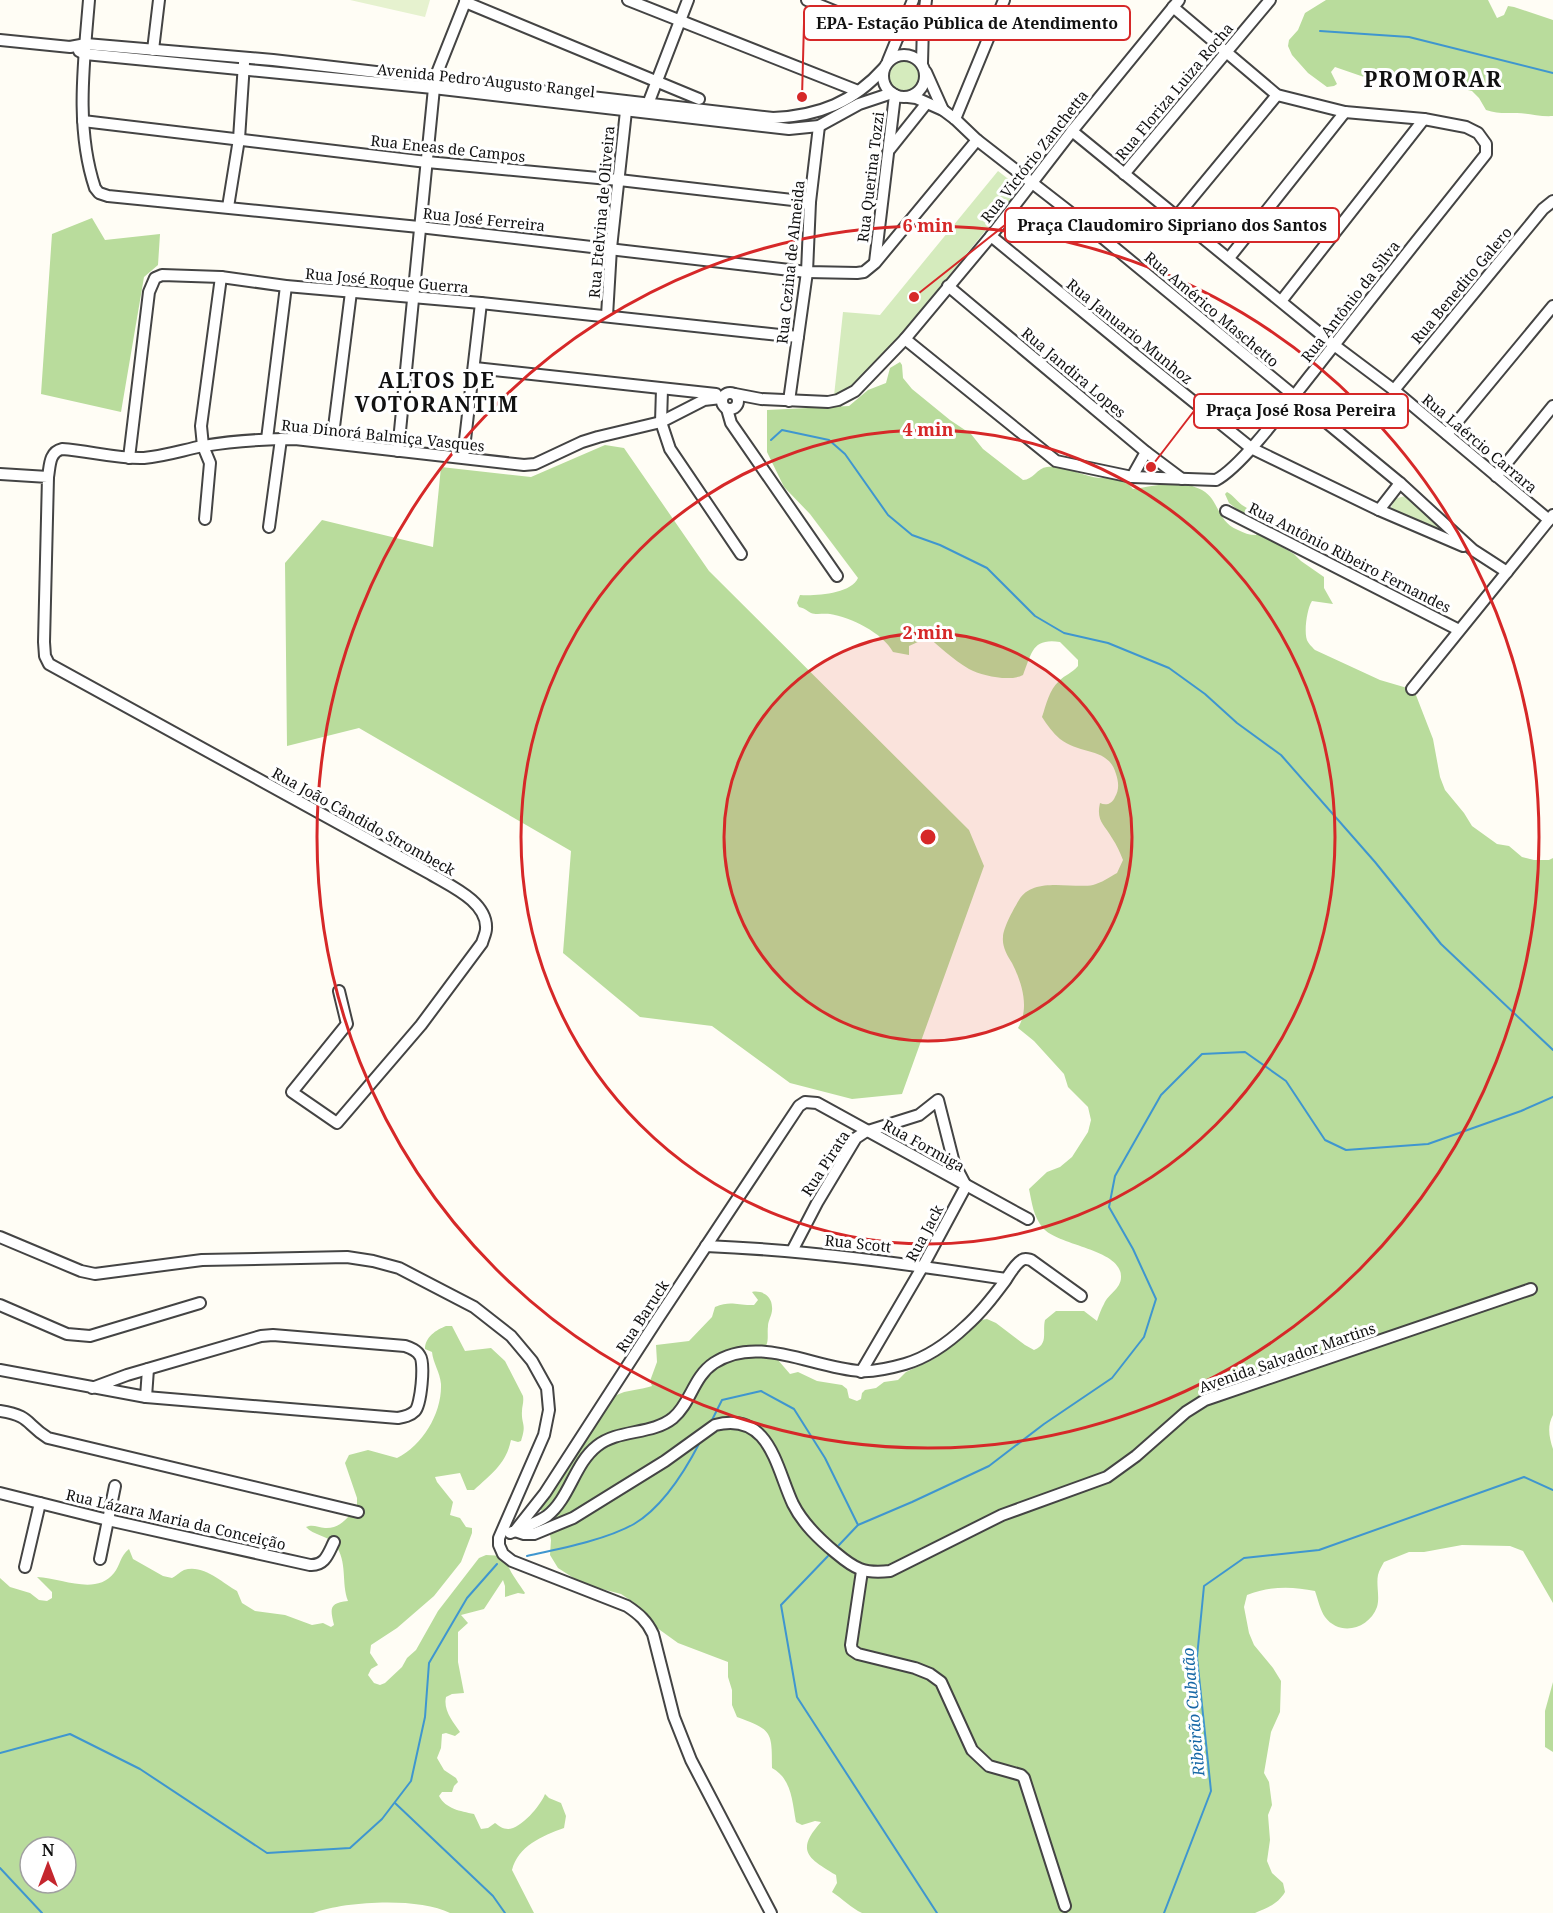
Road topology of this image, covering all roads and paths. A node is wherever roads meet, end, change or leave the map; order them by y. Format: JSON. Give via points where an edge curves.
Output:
{"nodes":[{"id":1,"x":89,"y":0,"type":"edge"},
{"id":2,"x":159,"y":0,"type":"edge"},
{"id":3,"x":628,"y":0,"type":"edge"},
{"id":4,"x":688,"y":0,"type":"edge"},
{"id":5,"x":807,"y":0,"type":"edge"},
{"id":6,"x":913,"y":0,"type":"edge"},
{"id":7,"x":926,"y":0,"type":"edge"},
{"id":8,"x":1004,"y":0,"type":"edge"},
{"id":9,"x":1270,"y":0,"type":"edge"},
{"id":10,"x":465,"y":1,"type":"edge"},
{"id":11,"x":1176,"y":3,"type":"edge"},
{"id":12,"x":681,"y":21,"type":"junction"},
{"id":13,"x":898,"y":37,"type":"junction"},
{"id":14,"x":0,"y":39,"type":"edge"},
{"id":15,"x":85,"y":49,"type":"junction"},
{"id":16,"x":153,"y":50,"type":"junction"},
{"id":17,"x":1227,"y":52,"type":"junction"},
{"id":18,"x":245,"y":57,"type":"junction"},
{"id":19,"x":886,"y":65,"type":"junction"},
{"id":20,"x":923,"y":67,"type":"junction"},
{"id":21,"x":243,"y":70,"type":"junction"},
{"id":22,"x":434,"y":83,"type":"junction"},
{"id":23,"x":657,"y":83,"type":"junction"},
{"id":24,"x":858,"y":91,"type":"junction"},
{"id":25,"x":893,"y":94,"type":"junction"},
{"id":26,"x":1277,"y":95,"type":"junction"},
{"id":27,"x":908,"y":97,"type":"junction"},
{"id":28,"x":699,"y":99,"type":"dead end"},
{"id":29,"x":648,"y":104,"type":"junction"},
{"id":30,"x":926,"y":104,"type":"junction"},
{"id":31,"x":944,"y":110,"type":"junction"},
{"id":32,"x":626,"y":111,"type":"junction"},
{"id":33,"x":1345,"y":112,"type":"junction"},
{"id":34,"x":955,"y":119,"type":"junction"},
{"id":35,"x":1424,"y":119,"type":"junction"},
{"id":36,"x":83,"y":121,"type":"junction"},
{"id":37,"x":819,"y":126,"type":"junction"},
{"id":38,"x":1072,"y":131,"type":"junction"},
{"id":39,"x":239,"y":139,"type":"junction"},
{"id":40,"x":977,"y":140,"type":"junction"},
{"id":41,"x":890,"y":149,"type":"junction"},
{"id":42,"x":427,"y":162,"type":"junction"},
{"id":43,"x":1124,"y":174,"type":"junction"},
{"id":44,"x":619,"y":180,"type":"junction"},
{"id":45,"x":1032,"y":184,"type":"junction"},
{"id":46,"x":1553,"y":201,"type":"edge"},
{"id":47,"x":810,"y":202,"type":"junction"},
{"id":48,"x":228,"y":207,"type":"junction"},
{"id":49,"x":1177,"y":216,"type":"junction"},
{"id":50,"x":419,"y":227,"type":"junction"},
{"id":51,"x":991,"y":236,"type":"junction"},
{"id":52,"x":611,"y":248,"type":"junction"},
{"id":53,"x":1229,"y":258,"type":"junction"},
{"id":54,"x":875,"y":262,"type":"junction"},
{"id":55,"x":807,"y":272,"type":"junction"},
{"id":56,"x":221,"y":277,"type":"junction"},
{"id":57,"x":286,"y":286,"type":"junction"},
{"id":58,"x":948,"y":286,"type":"junction"},
{"id":59,"x":351,"y":292,"type":"junction"},
{"id":60,"x":413,"y":298,"type":"junction"},
{"id":61,"x":1281,"y":300,"type":"junction"},
{"id":62,"x":481,"y":303,"type":"junction"},
{"id":63,"x":1553,"y":306,"type":"edge"},
{"id":64,"x":607,"y":316,"type":"junction"},
{"id":65,"x":798,"y":337,"type":"junction"},
{"id":66,"x":905,"y":339,"type":"junction"},
{"id":67,"x":1334,"y":345,"type":"junction"},
{"id":68,"x":475,"y":368,"type":"junction"},
{"id":69,"x":662,"y":389,"type":"junction"},
{"id":70,"x":1394,"y":390,"type":"junction"},
{"id":71,"x":1294,"y":396,"type":"junction"},
{"id":72,"x":789,"y":401,"type":"junction"},
{"id":73,"x":728,"y":402,"type":"junction"},
{"id":74,"x":1553,"y":406,"type":"edge"},
{"id":75,"x":661,"y":422,"type":"junction"},
{"id":76,"x":1448,"y":434,"type":"junction"},
{"id":77,"x":267,"y":439,"type":"junction"},
{"id":78,"x":281,"y":439,"type":"junction"},
{"id":79,"x":332,"y":443,"type":"junction"},
{"id":80,"x":203,"y":446,"type":"junction"},
{"id":81,"x":1251,"y":447,"type":"junction"},
{"id":82,"x":398,"y":451,"type":"junction"},
{"id":83,"x":1146,"y":452,"type":"junction"},
{"id":84,"x":463,"y":457,"type":"junction"},
{"id":85,"x":129,"y":458,"type":"junction"},
{"id":86,"x":0,"y":474,"type":"edge"},
{"id":87,"x":1496,"y":476,"type":"junction"},
{"id":88,"x":48,"y":477,"type":"junction"},
{"id":89,"x":1132,"y":477,"type":"junction"},
{"id":90,"x":1182,"y":479,"type":"junction"},
{"id":91,"x":1400,"y":483,"type":"junction"},
{"id":92,"x":1379,"y":510,"type":"junction"},
{"id":93,"x":1226,"y":511,"type":"dead end"},
{"id":94,"x":1551,"y":518,"type":"edge"},
{"id":95,"x":205,"y":519,"type":"dead end"},
{"id":96,"x":269,"y":527,"type":"dead end"},
{"id":97,"x":1473,"y":550,"type":"junction"},
{"id":98,"x":741,"y":554,"type":"dead end"},
{"id":99,"x":1507,"y":572,"type":"junction"},
{"id":100,"x":837,"y":576,"type":"dead end"},
{"id":101,"x":1460,"y":630,"type":"junction"},
{"id":102,"x":1412,"y":689,"type":"dead end"},
{"id":103,"x":339,"y":991,"type":"dead end"},
{"id":104,"x":805,"y":1102,"type":"joint"},
{"id":105,"x":868,"y":1131,"type":"junction"},
{"id":106,"x":966,"y":1186,"type":"junction"},
{"id":107,"x":1028,"y":1219,"type":"dead end"},
{"id":108,"x":0,"y":1237,"type":"edge"},
{"id":109,"x":706,"y":1246,"type":"junction"},
{"id":110,"x":792,"y":1251,"type":"junction"},
{"id":111,"x":923,"y":1266,"type":"junction"},
{"id":112,"x":1006,"y":1279,"type":"junction"},
{"id":113,"x":1531,"y":1289,"type":"dead end"},
{"id":114,"x":1081,"y":1296,"type":"dead end"},
{"id":115,"x":201,"y":1303,"type":"dead end"},
{"id":116,"x":0,"y":1305,"type":"edge"},
{"id":117,"x":148,"y":1369,"type":"junction"},
{"id":118,"x":0,"y":1370,"type":"edge"},
{"id":119,"x":861,"y":1371,"type":"junction"},
{"id":120,"x":92,"y":1388,"type":"junction"},
{"id":121,"x":146,"y":1397,"type":"junction"},
{"id":122,"x":0,"y":1411,"type":"edge"},
{"id":123,"x":115,"y":1486,"type":"dead end"},
{"id":124,"x":0,"y":1493,"type":"edge"},
{"id":125,"x":40,"y":1503,"type":"junction"},
{"id":126,"x":358,"y":1512,"type":"dead end"},
{"id":127,"x":108,"y":1520,"type":"junction"},
{"id":128,"x":515,"y":1531,"type":"junction"},
{"id":129,"x":499,"y":1538,"type":"junction"},
{"id":130,"x":334,"y":1542,"type":"dead end"},
{"id":131,"x":100,"y":1559,"type":"dead end"},
{"id":132,"x":25,"y":1568,"type":"dead end"},
{"id":133,"x":862,"y":1570,"type":"junction"},
{"id":134,"x":1065,"y":1906,"type":"dead end"},
{"id":135,"x":771,"y":1913,"type":"edge"}],
"edges":[{"from":1,"to":15,"type":"street"},
{"from":2,"to":16,"type":"street"},
{"from":3,"to":12,"type":"street"},
{"from":4,"to":12,"type":"street"},
{"from":5,"to":13,"type":"street"},
{"from":6,"to":13,"type":"street","name":"Avenida Pedro Augusto Rangel"},
{"from":7,"to":20,"type":"street"},
{"from":8,"to":34,"type":"street"},
{"from":9,"to":17,"type":"street","name":"Rua Floriza Luiza Rocha"},
{"from":10,"to":22,"type":"street"},
{"from":10,"to":23,"type":"street"},
{"from":11,"to":17,"type":"street"},
{"from":11,"to":38,"type":"street","name":"Rua Victório Zanchetta"},
{"from":12,"to":23,"type":"street"},
{"from":12,"to":24,"type":"street"},
{"from":13,"to":19,"type":"street","name":"Avenida Pedro Augusto Rangel"},
{"from":14,"to":15,"type":"street","name":"Avenida Pedro Augusto Rangel"},
{"from":15,"to":16,"type":"street","name":"Avenida Pedro Augusto Rangel"},
{"from":15,"to":21,"type":"street","name":"Avenida Pedro Augusto Rangel"},
{"from":15,"to":36,"type":"street"},
{"from":16,"to":18,"type":"street","name":"Avenida Pedro Augusto Rangel"},
{"from":17,"to":26,"type":"street"},
{"from":17,"to":43,"type":"street","name":"Rua Floriza Luiza Rocha"},
{"from":18,"to":21,"type":"street"},
{"from":18,"to":22,"type":"street","name":"Avenida Pedro Augusto Rangel"},
{"from":19,"to":20,"type":"street","via":[[892,58],[905,54]]},
{"from":19,"to":24,"type":"street","name":"Avenida Pedro Augusto Rangel"},
{"from":19,"to":25,"type":"street","via":[[883,79]]},
{"from":20,"to":27,"type":"street","via":[[926,77],[920,90]]},
{"from":20,"to":31,"type":"street","name":"Rua Américo Maschetto"},
{"from":21,"to":22,"type":"street","name":"Avenida Pedro Augusto Rangel"},
{"from":21,"to":39,"type":"street"},
{"from":22,"to":29,"type":"street","name":"Avenida Pedro Augusto Rangel"},
{"from":22,"to":32,"type":"street","name":"Avenida Pedro Augusto Rangel"},
{"from":22,"to":42,"type":"street"},
{"from":23,"to":28,"type":"street"},
{"from":23,"to":29,"type":"street"},
{"from":24,"to":29,"type":"street","name":"Avenida Pedro Augusto Rangel","via":[[818,113],[796,117],[773,118]]},
{"from":25,"to":27,"type":"street"},
{"from":25,"to":37,"type":"street","name":"Avenida Pedro Augusto Rangel","via":[[859,104]]},
{"from":25,"to":41,"type":"street","name":"Rua Querina Tozzi"},
{"from":26,"to":33,"type":"street"},
{"from":26,"to":49,"type":"street"},
{"from":27,"to":30,"type":"street","name":"Rua Américo Maschetto"},
{"from":30,"to":31,"type":"street","name":"Rua Américo Maschetto"},
{"from":30,"to":41,"type":"street"},
{"from":31,"to":34,"type":"street","name":"Rua Américo Maschetto"},
{"from":32,"to":37,"type":"street","name":"Avenida Pedro Augusto Rangel","via":[[763,127]]},
{"from":32,"to":44,"type":"street","name":"Rua Etelvina de Oliveira"},
{"from":33,"to":35,"type":"street"},
{"from":33,"to":53,"type":"street"},
{"from":34,"to":40,"type":"street","name":"Rua Américo Maschetto"},
{"from":35,"to":61,"type":"street"},
{"from":35,"to":67,"type":"street","name":"Rua Antônio da Silva","via":[[1478,133],[1486,144],[1486,154]]},
{"from":36,"to":39,"type":"street","name":"Rua Eneas de Campos"},
{"from":36,"to":48,"type":"street","name":"Rua José Ferreira","via":[[99,193]]},
{"from":37,"to":47,"type":"street","name":"Rua Cezina de Almeida"},
{"from":38,"to":43,"type":"street","name":"Rua Laércio Carrara"},
{"from":38,"to":45,"type":"street","name":"Rua Victório Zanchetta"},
{"from":39,"to":42,"type":"street","name":"Rua Eneas de Campos"},
{"from":39,"to":48,"type":"street"},
{"from":40,"to":45,"type":"street","name":"Rua Américo Maschetto"},
{"from":40,"to":54,"type":"street"},
{"from":41,"to":54,"type":"street","name":"Rua Querina Tozzi"},
{"from":42,"to":44,"type":"street","name":"Rua Eneas de Campos"},
{"from":42,"to":50,"type":"street"},
{"from":43,"to":49,"type":"street","name":"Rua Laércio Carrara"},
{"from":44,"to":47,"type":"street","name":"Rua Eneas de Campos"},
{"from":44,"to":52,"type":"street","name":"Rua Etelvina de Oliveira"},
{"from":45,"to":51,"type":"street","name":"Rua Victório Zanchetta"},
{"from":45,"to":71,"type":"street","name":"Rua Américo Maschetto"},
{"from":46,"to":70,"type":"street","name":"Rua Benedito Galero"},
{"from":47,"to":55,"type":"street","name":"Rua Cezina de Almeida"},
{"from":48,"to":50,"type":"street","name":"Rua José Ferreira"},
{"from":49,"to":53,"type":"street","name":"Rua Laércio Carrara"},
{"from":50,"to":52,"type":"street","name":"Rua José Ferreira"},
{"from":50,"to":60,"type":"street"},
{"from":51,"to":58,"type":"street","name":"Rua Victório Zanchetta"},
{"from":51,"to":81,"type":"street","name":"Rua Januario Munhoz"},
{"from":52,"to":55,"type":"street","name":"Rua José Ferreira"},
{"from":52,"to":64,"type":"street","name":"Rua Etelvina de Oliveira"},
{"from":53,"to":61,"type":"street","name":"Rua Laércio Carrara"},
{"from":54,"to":55,"type":"street","name":"Rua José Ferreira","via":[[864,272]]},
{"from":55,"to":65,"type":"street","name":"Rua Cezina de Almeida"},
{"from":56,"to":57,"type":"street","name":"Rua José Roque Guerra"},
{"from":56,"to":80,"type":"street","via":[[201,426]]},
{"from":56,"to":85,"type":"street","name":"Rua José Roque Guerra","via":[[162,275],[151,284]]},
{"from":57,"to":59,"type":"street","name":"Rua José Roque Guerra"},
{"from":57,"to":77,"type":"street"},
{"from":58,"to":66,"type":"street","name":"Rua Victório Zanchetta"},
{"from":58,"to":83,"type":"street","name":"Rua Jandira Lopes"},
{"from":59,"to":60,"type":"street","name":"Rua José Roque Guerra"},
{"from":59,"to":79,"type":"street"},
{"from":60,"to":62,"type":"street","name":"Rua José Roque Guerra"},
{"from":60,"to":82,"type":"street"},
{"from":61,"to":67,"type":"street","name":"Rua Laércio Carrara"},
{"from":62,"to":64,"type":"street","name":"Rua José Roque Guerra"},
{"from":62,"to":68,"type":"street"},
{"from":63,"to":76,"type":"street"},
{"from":64,"to":65,"type":"street","name":"Rua José Roque Guerra"},
{"from":65,"to":72,"type":"street","name":"Rua Cezina de Almeida"},
{"from":66,"to":72,"type":"street","name":"Rua Victório Zanchetta","via":[[847,396],[828,402]]},
{"from":66,"to":89,"type":"street","via":[[1056,461]]},
{"from":67,"to":70,"type":"street","name":"Rua Laércio Carrara"},
{"from":67,"to":71,"type":"street","name":"Rua Antônio da Silva"},
{"from":68,"to":69,"type":"street"},
{"from":68,"to":84,"type":"street"},
{"from":69,"to":73,"type":"street"},
{"from":69,"to":75,"type":"street"},
{"from":70,"to":76,"type":"street","name":"Rua Laércio Carrara"},
{"from":71,"to":81,"type":"street","name":"Rua Antônio da Silva"},
{"from":71,"to":91,"type":"street","name":"Rua Américo Maschetto"},
{"from":72,"to":73,"type":"street","name":"Rua Victório Zanchetta"},
{"from":73,"to":75,"type":"street","name":"Rua Dinorá Balmiça Vasques","via":[[704,400]]},
{"from":73,"to":100,"type":"street","via":[[737,430]]},
{"from":74,"to":87,"type":"street"},
{"from":75,"to":84,"type":"street","name":"Rua Dinorá Balmiça Vasques","via":[[582,442],[536,464]]},
{"from":75,"to":98,"type":"street","via":[[670,449]]},
{"from":76,"to":87,"type":"street","name":"Rua Laércio Carrara"},
{"from":77,"to":78,"type":"street","name":"Rua Dinorá Balmiça Vasques"},
{"from":77,"to":80,"type":"street","name":"Rua Dinorá Balmiça Vasques"},
{"from":78,"to":79,"type":"street","name":"Rua Dinorá Balmiça Vasques"},
{"from":78,"to":96,"type":"street"},
{"from":79,"to":82,"type":"street","name":"Rua Dinorá Balmiça Vasques"},
{"from":80,"to":85,"type":"street","name":"Rua Dinorá Balmiça Vasques"},
{"from":80,"to":95,"type":"street","via":[[210,463]]},
{"from":81,"to":90,"type":"street","name":"Rua Antônio da Silva","via":[[1216,480]]},
{"from":81,"to":92,"type":"street","name":"Rua Januario Munhoz"},
{"from":82,"to":84,"type":"street","name":"Rua Dinorá Balmiça Vasques"},
{"from":83,"to":89,"type":"street"},
{"from":83,"to":90,"type":"street","name":"Rua Jandira Lopes"},
{"from":85,"to":88,"type":"street","name":"Rua Dinorá Balmiça Vasques","via":[[57,451],[50,460]]},
{"from":86,"to":88,"type":"street"},
{"from":87,"to":94,"type":"street","name":"Rua Laércio Carrara"},
{"from":88,"to":103,"type":"street","name":"Rua João Cândido Strombeck","via":[[44,642],[49,664],[429,873],[472,900],[483,914],[486,929],[482,943],[422,1025],[337,1123],[292,1092],[347,1024]]},
{"from":89,"to":90,"type":"street"},
{"from":91,"to":92,"type":"street"},
{"from":91,"to":97,"type":"street","name":"Rua Américo Maschetto"},
{"from":92,"to":97,"type":"street","name":"Rua Januario Munhoz"},
{"from":93,"to":101,"type":"street","name":"Rua Antônio Ribeiro Fernandes"},
{"from":94,"to":99,"type":"street"},
{"from":97,"to":99,"type":"street"},
{"from":99,"to":101,"type":"street"},
{"from":101,"to":102,"type":"street"},
{"from":104,"to":105,"type":"street","name":"Rua Formiga","via":[[817,1103]]},
{"from":104,"to":109,"type":"street","name":"Rua Baruck"},
{"from":105,"to":106,"type":"street","name":"Rua Formiga"},
{"from":105,"to":106,"type":"street","name":"Rua Pirata","via":[[919,1115],[938,1100],[954,1162]]},
{"from":105,"to":110,"type":"street","name":"Rua Pirata","via":[[850,1147]]},
{"from":106,"to":107,"type":"street","name":"Rua Formiga"},
{"from":106,"to":111,"type":"street","name":"Rua Jack"},
{"from":108,"to":129,"type":"street","via":[[96,1274],[202,1260],[347,1257],[399,1268],[474,1307],[511,1336],[547,1388],[549,1410],[544,1435]]},
{"from":109,"to":110,"type":"street","name":"Rua Scott"},
{"from":109,"to":128,"type":"street","name":"Rua Baruck"},
{"from":110,"to":111,"type":"street","name":"Rua Scott"},
{"from":111,"to":112,"type":"street","name":"Rua Scott"},
{"from":111,"to":119,"type":"street","name":"Rua Jack"},
{"from":112,"to":114,"type":"street","via":[[1019,1262],[1030,1260]]},
{"from":112,"to":119,"type":"street","via":[[979,1314],[940,1349],[905,1364]]},
{"from":113,"to":133,"type":"street","name":"Avenida Salvador Martins","via":[[1205,1400],[1107,1477],[1002,1515],[890,1571]]},
{"from":115,"to":116,"type":"street","via":[[90,1336],[67,1334]]},
{"from":117,"to":120,"type":"street"},
{"from":117,"to":121,"type":"street"},
{"from":117,"to":121,"type":"street","via":[[249,1338],[273,1335],[405,1346],[414,1349],[422,1363],[419,1405],[407,1417]]},
{"from":118,"to":120,"type":"street"},
{"from":119,"to":128,"type":"street","via":[[764,1352],[727,1356],[704,1372],[673,1418],[647,1430],[607,1439],[597,1446],[556,1507],[547,1516]]},
{"from":120,"to":121,"type":"street"},
{"from":122,"to":126,"type":"street","via":[[25,1418],[48,1438]]},
{"from":123,"to":127,"type":"street"},
{"from":124,"to":125,"type":"street","name":"Rua Lázara Maria da Conceição"},
{"from":125,"to":127,"type":"street","name":"Rua Lázara Maria da Conceição"},
{"from":125,"to":132,"type":"street"},
{"from":127,"to":130,"type":"street","name":"Rua Lázara Maria da Conceição","via":[[316,1566],[326,1558]]},
{"from":127,"to":131,"type":"street"},
{"from":128,"to":129,"type":"street","name":"Rua Baruck"},
{"from":128,"to":133,"type":"street","via":[[534,1534],[573,1518],[715,1425],[737,1423],[752,1428],[773,1452],[806,1525],[849,1564]]},
{"from":129,"to":135,"type":"street","via":[[503,1554],[512,1561],[627,1606],[648,1622],[674,1717],[691,1760]]},
{"from":133,"to":134,"type":"street","via":[[852,1650],[915,1668],[942,1682],[972,1750],[989,1766],[1021,1774]]}]}
